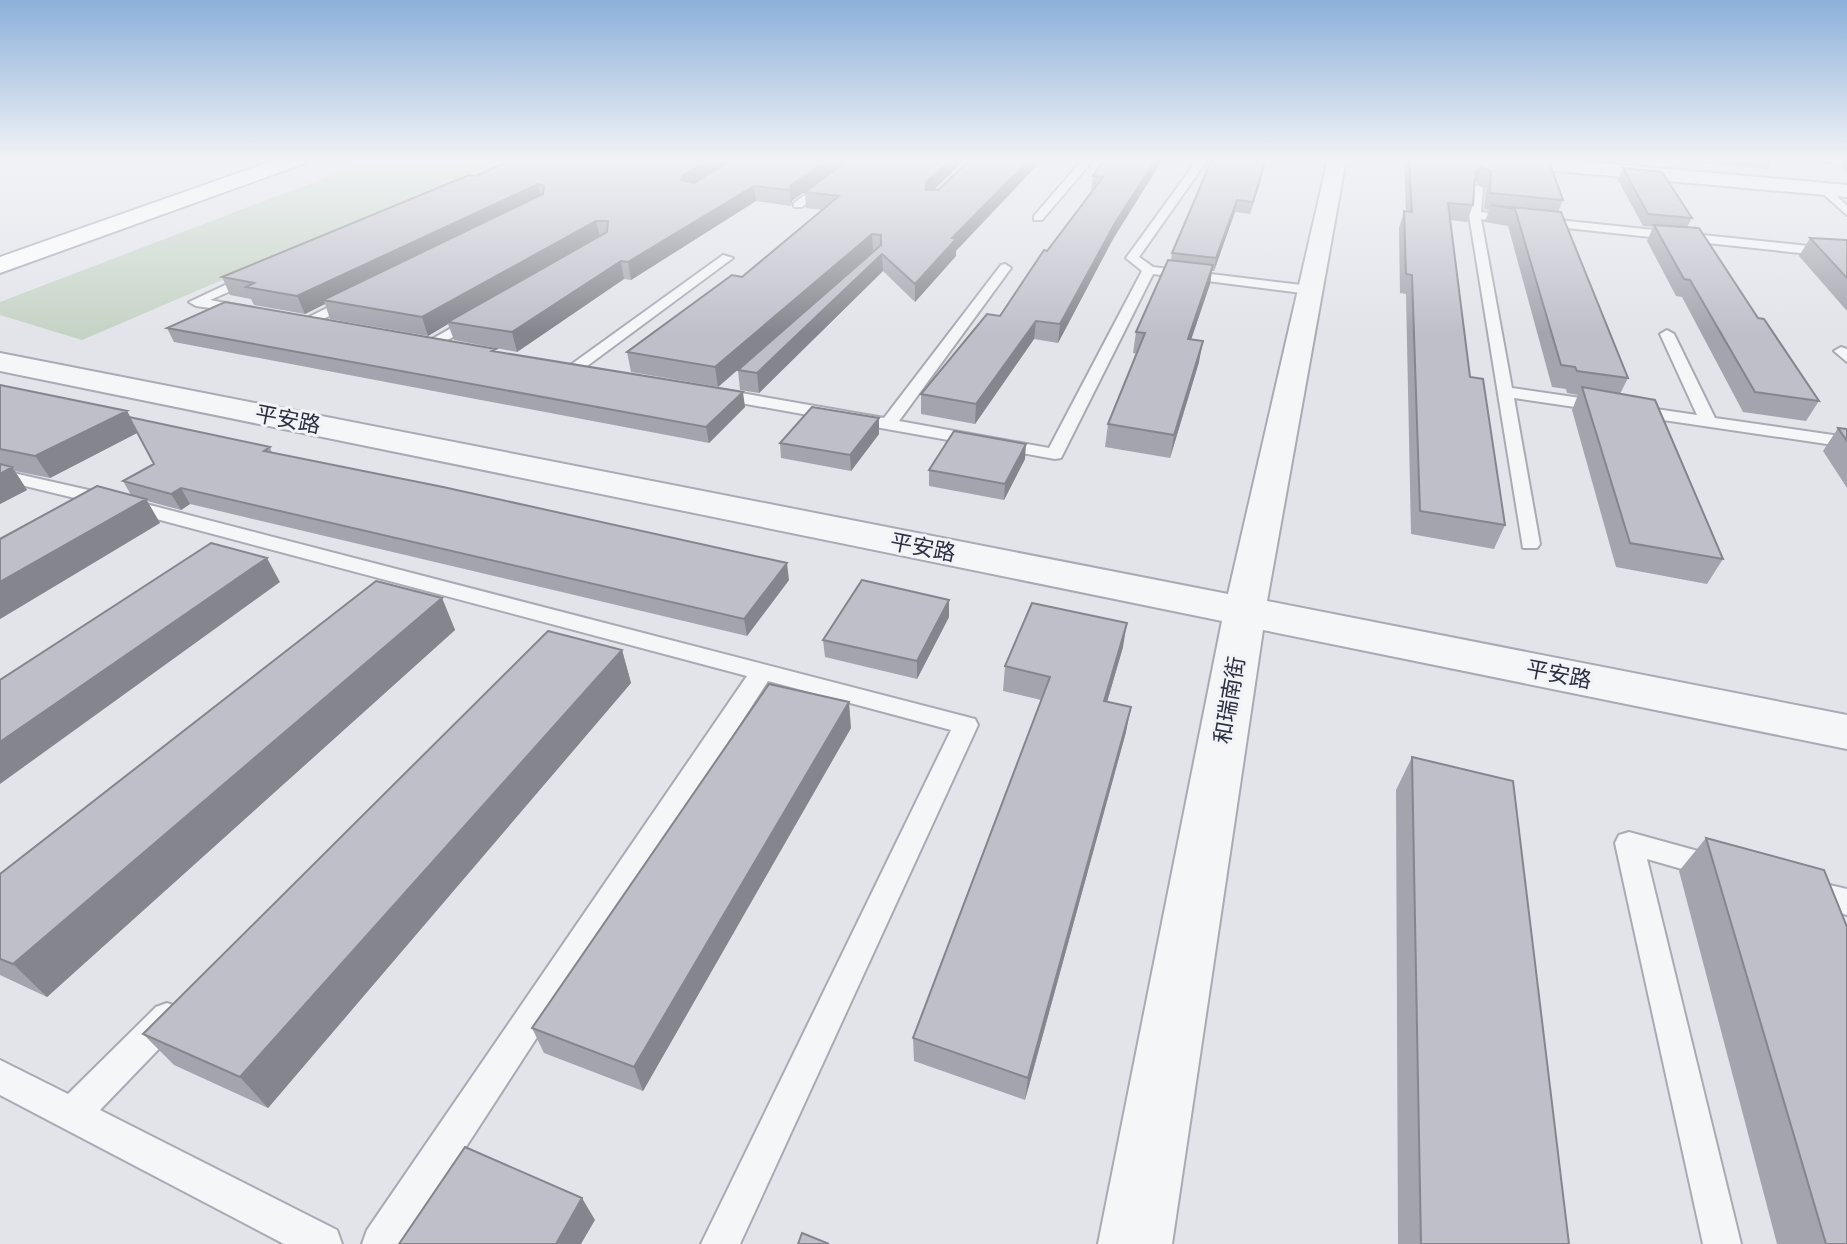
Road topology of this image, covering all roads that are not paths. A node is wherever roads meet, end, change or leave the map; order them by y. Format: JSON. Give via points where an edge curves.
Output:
{"nodes":[{"id":1,"x":135,"y":217,"type":"edge"},
{"id":2,"x":1161,"y":217,"type":"edge"},
{"id":3,"x":1325,"y":217,"type":"edge"},
{"id":4,"x":1475,"y":217,"type":"edge"},
{"id":5,"x":1495,"y":217,"type":"edge"},
{"id":6,"x":1847,"y":254,"type":"edge"},
{"id":7,"x":727,"y":258,"type":"dead end"},
{"id":8,"x":0,"y":265,"type":"edge"},
{"id":9,"x":1005,"y":268,"type":"dead end"},
{"id":10,"x":267,"y":270,"type":"edge"},
{"id":11,"x":1149,"y":270,"type":"junction"},
{"id":12,"x":1310,"y":290,"type":"junction"},
{"id":13,"x":363,"y":294,"type":"edge"},
{"id":14,"x":485,"y":313,"type":"edge"},
{"id":15,"x":266,"y":314,"type":"edge"},
{"id":16,"x":339,"y":327,"type":"edge"},
{"id":17,"x":1667,"y":334,"type":"dead end"},
{"id":18,"x":460,"y":348,"type":"edge"},
{"id":19,"x":0,"y":362,"type":"edge"},
{"id":20,"x":604,"y":374,"type":"edge"},
{"id":21,"x":721,"y":391,"type":"edge"},
{"id":22,"x":1505,"y":392,"type":"junction"},
{"id":23,"x":1709,"y":422,"type":"junction"},
{"id":24,"x":888,"y":424,"type":"junction"},
{"id":25,"x":1847,"y":442,"type":"edge"},
{"id":26,"x":0,"y":475,"type":"edge"},
{"id":27,"x":108,"y":500,"type":"junction"},
{"id":28,"x":81,"y":515,"type":"edge"},
{"id":29,"x":231,"y":532,"type":"junction"},
{"id":30,"x":1530,"y":544,"type":"dead end"},
{"id":31,"x":205,"y":549,"type":"edge"},
{"id":32,"x":394,"y":576,"type":"junction"},
{"id":33,"x":370,"y":595,"type":"edge"},
{"id":34,"x":1245,"y":611,"type":"junction"},
{"id":35,"x":564,"y":620,"type":"junction"},
{"id":36,"x":541,"y":642,"type":"edge"},
{"id":37,"x":762,"y":672,"type":"junction"},
{"id":38,"x":1847,"y":732,"type":"edge"},
{"id":39,"x":1847,"y":902,"type":"edge"},
{"id":40,"x":184,"y":1001,"type":"edge"},
{"id":41,"x":0,"y":1077,"type":"edge"},
{"id":42,"x":72,"y":1114,"type":"junction"},
{"id":43,"x":323,"y":1244,"type":"edge"},
{"id":44,"x":381,"y":1244,"type":"edge"},
{"id":45,"x":720,"y":1244,"type":"edge"},
{"id":46,"x":1135,"y":1244,"type":"edge"},
{"id":47,"x":1722,"y":1244,"type":"edge"}],
"edges":[{"from":1,"to":8,"type":"main road"},
{"from":2,"to":11,"type":"lane","via":[[1132,258]]},
{"from":3,"to":12,"type":"street","name":"和瑞南街"},
{"from":4,"to":22,"type":"lane"},
{"from":5,"to":6,"type":"lane"},
{"from":7,"to":20,"type":"lane","via":[[567,367]]},
{"from":9,"to":24,"type":"lane"},
{"from":10,"to":15,"type":"lane","via":[[196,302]]},
{"from":11,"to":12,"type":"lane"},
{"from":11,"to":24,"type":"lane","via":[[1055,454]]},
{"from":12,"to":34,"type":"street","name":"和瑞南街"},
{"from":13,"to":16,"type":"lane","via":[[301,320]]},
{"from":14,"to":18,"type":"lane","via":[[424,342]]},
{"from":17,"to":23,"type":"lane"},
{"from":19,"to":34,"type":"street","name":"平安路"},
{"from":21,"to":24,"type":"lane"},
{"from":22,"to":23,"type":"lane"},
{"from":22,"to":30,"type":"lane"},
{"from":23,"to":25,"type":"lane"},
{"from":26,"to":27,"type":"lane"},
{"from":27,"to":28,"type":"lane"},
{"from":27,"to":29,"type":"lane"},
{"from":29,"to":31,"type":"lane"},
{"from":29,"to":32,"type":"lane"},
{"from":32,"to":33,"type":"lane"},
{"from":32,"to":35,"type":"lane"},
{"from":34,"to":38,"type":"street","name":"平安路"},
{"from":34,"to":46,"type":"street","name":"和瑞南街"},
{"from":35,"to":36,"type":"lane"},
{"from":35,"to":37,"type":"lane"},
{"from":37,"to":44,"type":"lane"},
{"from":37,"to":45,"type":"lane","via":[[966,725]]},
{"from":39,"to":47,"type":"lane","via":[[1629,843]]},
{"from":40,"to":42,"type":"lane"},
{"from":41,"to":42,"type":"lane"},
{"from":42,"to":43,"type":"lane"}]}
